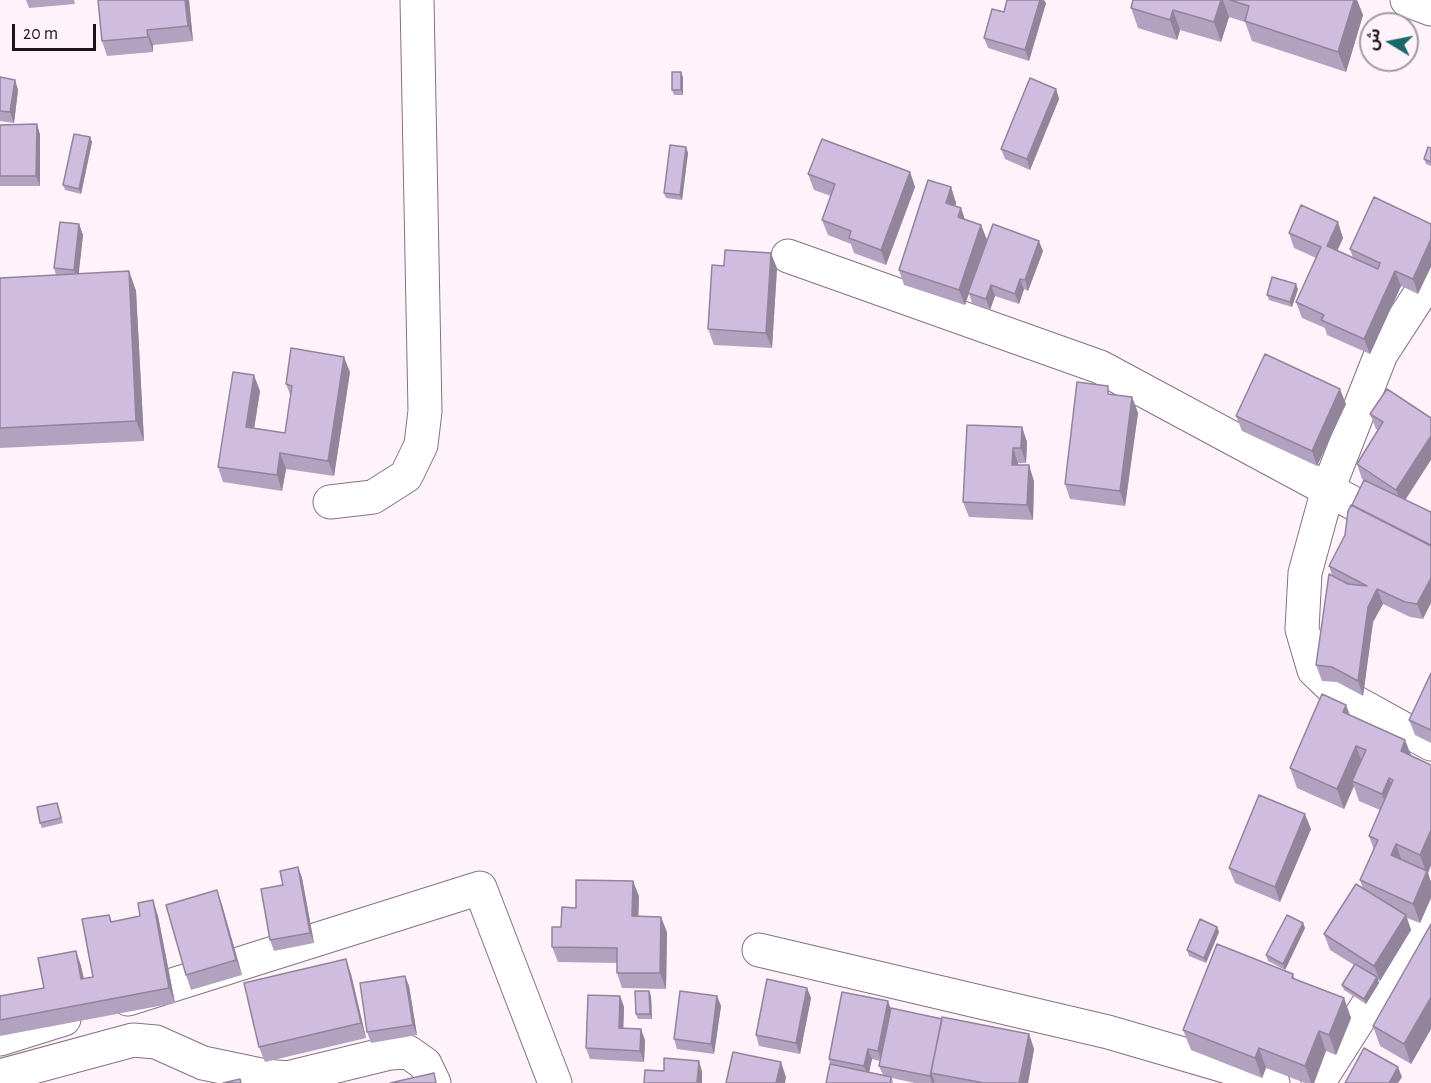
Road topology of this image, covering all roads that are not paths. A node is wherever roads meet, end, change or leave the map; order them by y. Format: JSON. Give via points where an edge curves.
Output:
{"nodes":[{"id":1,"x":417,"y":0,"type":"edge"},
{"id":2,"x":1407,"y":0,"type":"edge"},
{"id":3,"x":1431,"y":9,"type":"edge"},
{"id":4,"x":788,"y":256,"type":"dead end"},
{"id":5,"x":1431,"y":277,"type":"edge"},
{"id":6,"x":1328,"y":489,"type":"junction"},
{"id":7,"x":330,"y":502,"type":"dead end"},
{"id":8,"x":1431,"y":545,"type":"edge"},
{"id":9,"x":1431,"y":744,"type":"edge"},
{"id":10,"x":1431,"y":906,"type":"edge"},
{"id":11,"x":759,"y":950,"type":"dead end"},
{"id":12,"x":0,"y":1039,"type":"edge"},
{"id":13,"x":0,"y":1076,"type":"edge"},
{"id":14,"x":434,"y":1083,"type":"edge"},
{"id":15,"x":555,"y":1083,"type":"edge"},
{"id":16,"x":1273,"y":1083,"type":"edge"},
{"id":17,"x":1318,"y":1083,"type":"edge"}],
"edges":[{"from":1,"to":7,"type":"street","via":[[425,411],[421,445],[406,476],[373,497]]},
{"from":2,"to":3,"type":"street"},
{"from":4,"to":6,"type":"street","via":[[1100,367]]},
{"from":5,"to":6,"type":"street","via":[[1382,354]]},
{"from":6,"to":8,"type":"street"},
{"from":6,"to":9,"type":"street","via":[[1305,573],[1302,629],[1314,670],[1337,692]]},
{"from":10,"to":17,"type":"street"},
{"from":11,"to":16,"type":"street","via":[[1031,1029],[1108,1032]]},
{"from":12,"to":15,"type":"street","via":[[480,888]]},
{"from":13,"to":14,"type":"street","via":[[134,1040],[156,1042],[203,1063],[287,1078],[408,1052],[425,1064]]}]}
